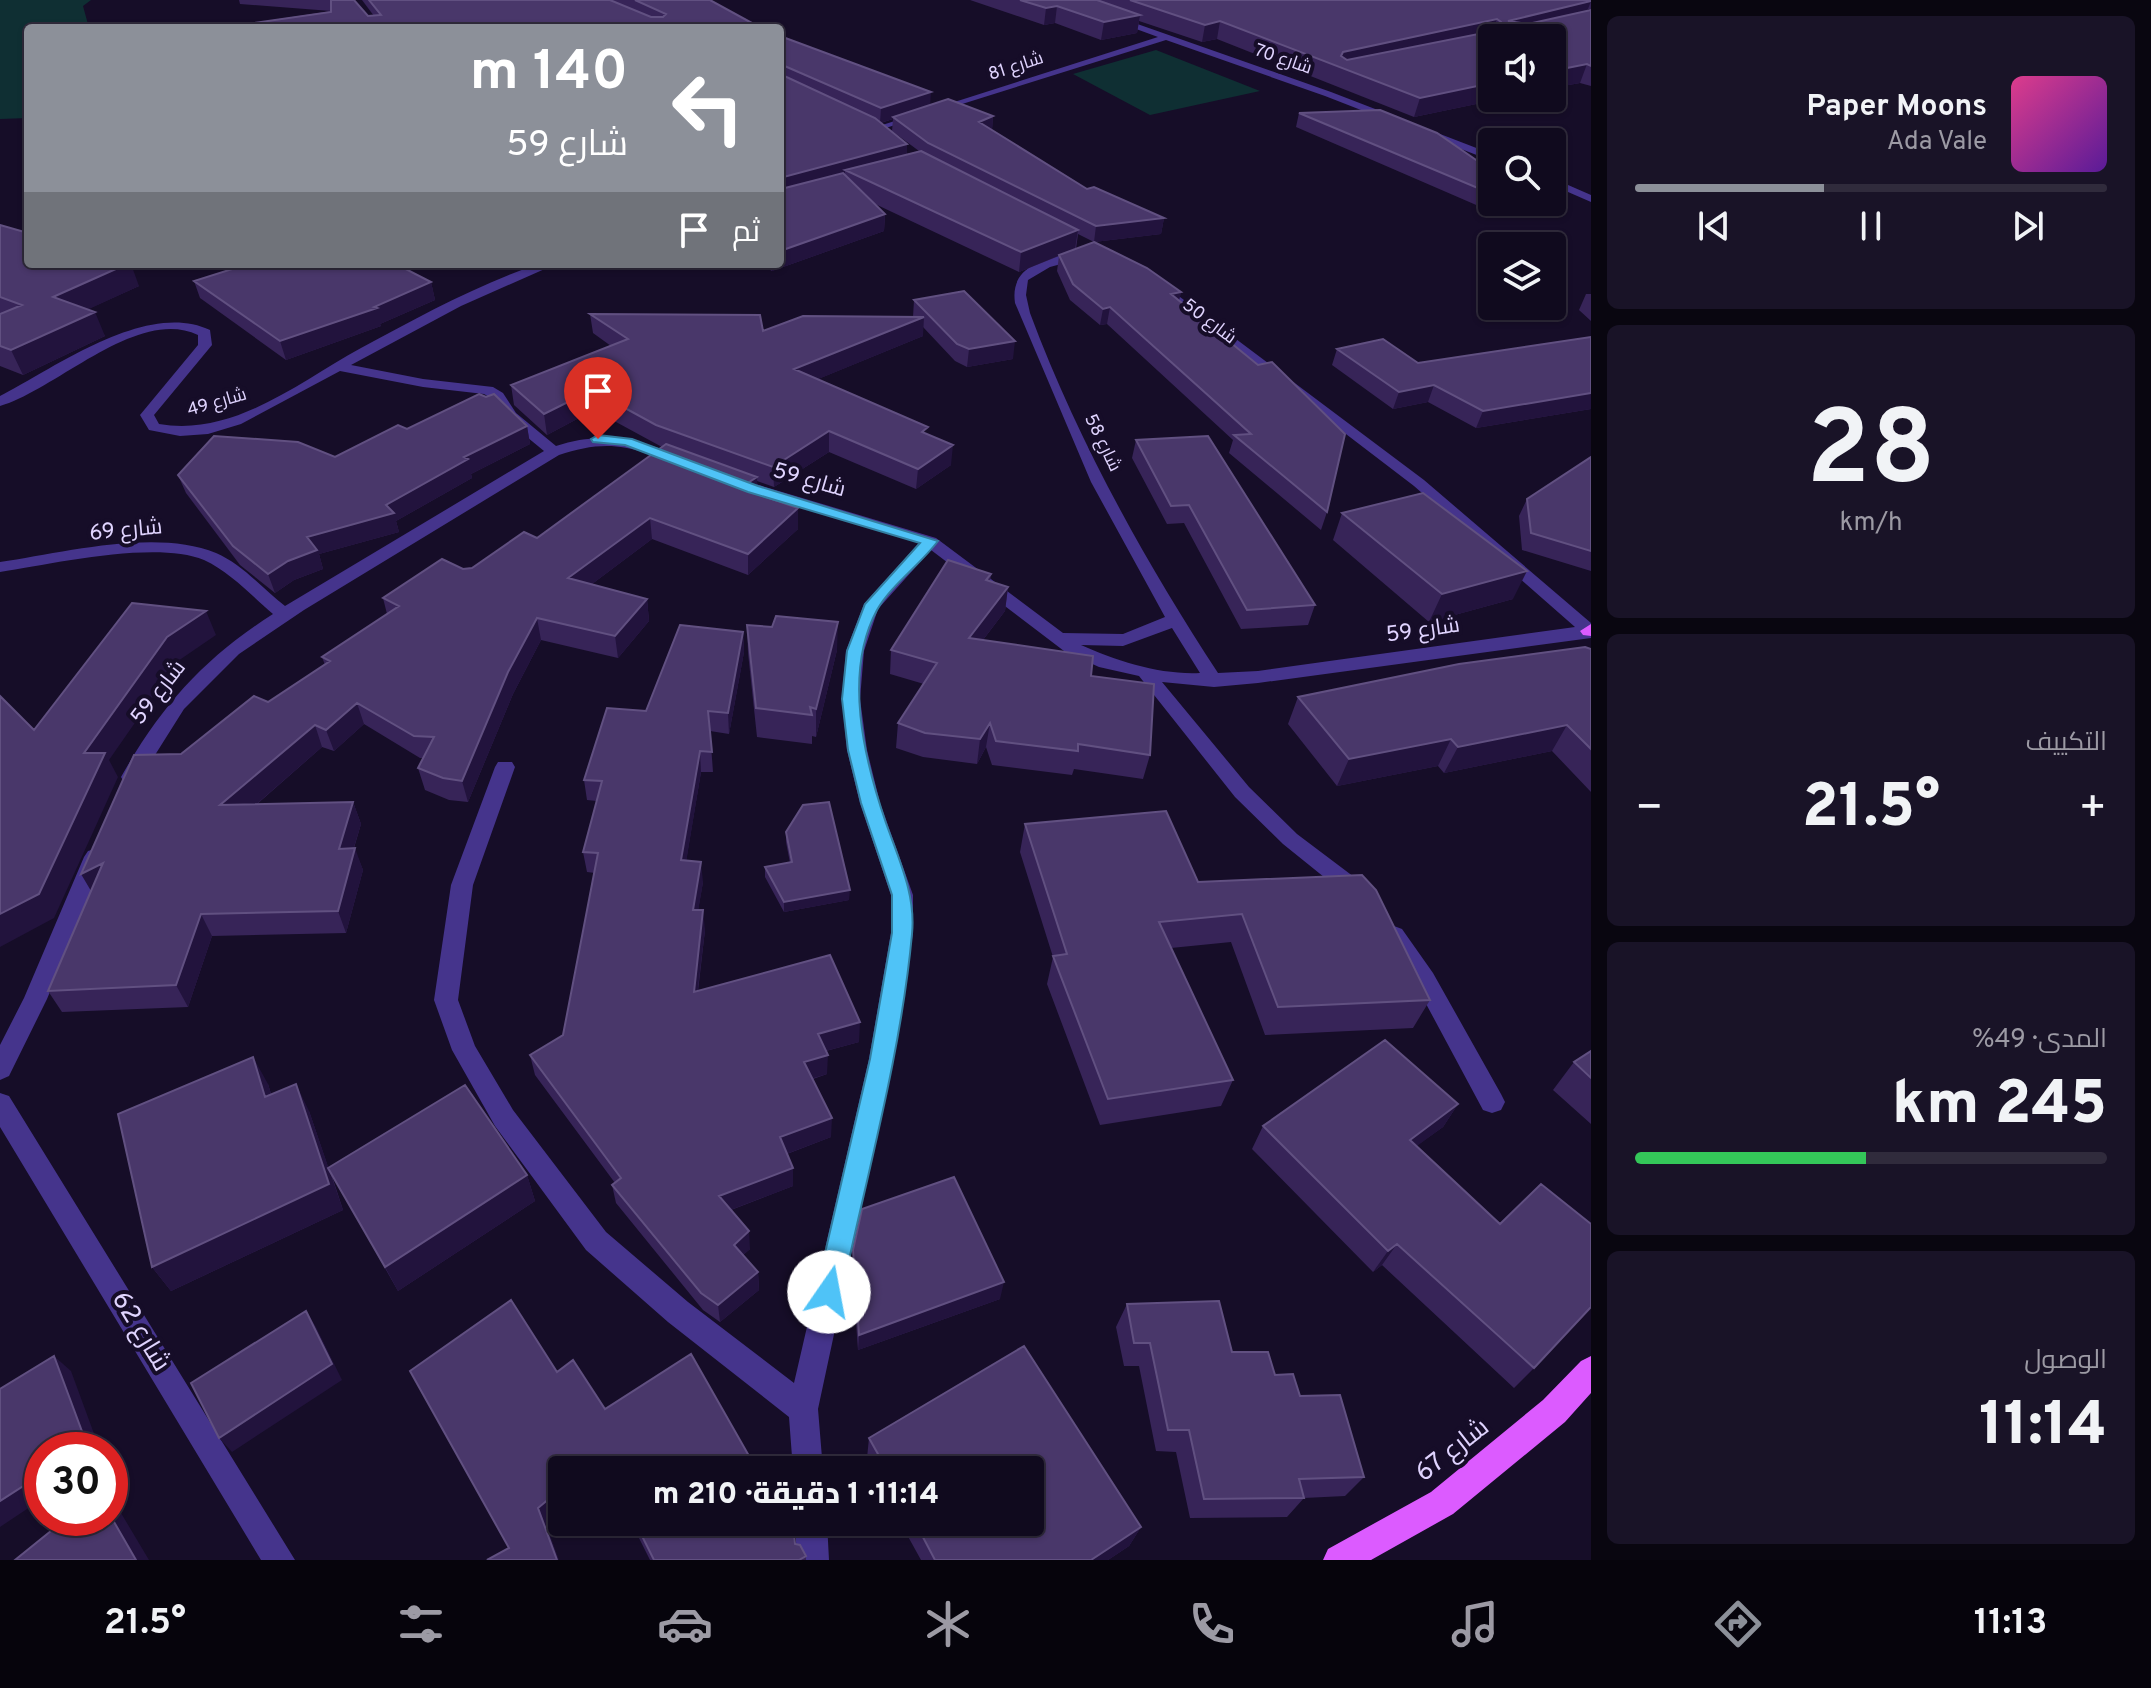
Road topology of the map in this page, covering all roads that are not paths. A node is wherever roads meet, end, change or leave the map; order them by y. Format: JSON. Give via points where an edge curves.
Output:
{"nodes":[{"id":1,"x":1061,"y":0,"type":"edge"},
{"id":2,"x":1163,"y":38,"type":"junction"},
{"id":3,"x":878,"y":129,"type":"edge"},
{"id":4,"x":1478,"y":153,"type":"edge"},
{"id":5,"x":1566,"y":187,"type":"edge"},
{"id":6,"x":1591,"y":199,"type":"edge"},
{"id":7,"x":1074,"y":240,"type":"edge"},
{"id":8,"x":513,"y":269,"type":"edge"},
{"id":9,"x":1141,"y":275,"type":"edge"},
{"id":10,"x":340,"y":367,"type":"junction"},
{"id":11,"x":0,"y":402,"type":"edge"},
{"id":12,"x":554,"y":452,"type":"junction"},
{"id":13,"x":930,"y":541,"type":"junction"},
{"id":14,"x":0,"y":567,"type":"edge"},
{"id":15,"x":284,"y":614,"type":"junction"},
{"id":16,"x":1174,"y":619,"type":"junction"},
{"id":17,"x":1590,"y":631,"type":"edge"},
{"id":18,"x":1050,"y":633,"type":"junction"},
{"id":19,"x":1147,"y":675,"type":"junction"},
{"id":20,"x":1214,"y":681,"type":"junction"},
{"id":21,"x":505,"y":767,"type":"dead end"},
{"id":22,"x":121,"y":797,"type":"edge"},
{"id":23,"x":103,"y":837,"type":"edge"},
{"id":24,"x":0,"y":1069,"type":"edge"},
{"id":25,"x":1492,"y":1102,"type":"dead end"},
{"id":26,"x":0,"y":1104,"type":"edge"},
{"id":27,"x":1591,"y":1371,"type":"edge"},
{"id":28,"x":803,"y":1409,"type":"junction"},
{"id":29,"x":807,"y":1456,"type":"edge"},
{"id":30,"x":812,"y":1536,"type":"edge"},
{"id":31,"x":279,"y":1560,"type":"edge"},
{"id":32,"x":813,"y":1560,"type":"edge"},
{"id":33,"x":1339,"y":1560,"type":"edge"}],
"edges":[{"from":1,"to":2,"type":"street","name":"شارع 70"},
{"from":2,"to":3,"type":"street","name":"شارع 81"},
{"from":2,"to":4,"type":"street","name":"شارع 70"},
{"from":5,"to":6,"type":"street"},
{"from":7,"to":16,"type":"street","name":"شارع 58","via":[[1094,250],[1030,273],[1020,287],[1025,316],[1077,441]]},
{"from":8,"to":10,"type":"street","name":"شارع 49"},
{"from":9,"to":17,"type":"street","name":"شارع 50","via":[[1419,483]]},
{"from":10,"to":11,"type":"street","name":"شارع 49","via":[[269,406],[219,425],[193,432],[165,431],[154,427],[147,415],[205,345],[205,333],[196,328],[167,325],[126,335]]},
{"from":10,"to":12,"type":"street","via":[[488,390]]},
{"from":12,"to":13,"type":"street","name":"شارع 59","via":[[582,441],[612,439],[753,489]]},
{"from":12,"to":15,"type":"street","name":"شارع 59"},
{"from":13,"to":18,"type":"street","name":"شارع 59"},
{"from":13,"to":28,"type":"street","via":[[870,608],[855,651],[851,699],[857,750],[902,895],[902,933],[881,1059]]},
{"from":14,"to":15,"type":"street","name":"شارع 69","via":[[175,549],[209,557]]},
{"from":15,"to":22,"type":"street","name":"شارع 59","via":[[221,657],[192,685],[166,715]]},
{"from":16,"to":18,"type":"street","via":[[1141,638],[1119,642]]},
{"from":16,"to":20,"type":"street","name":"شارع 58"},
{"from":17,"to":20,"type":"street","name":"شارع 59"},
{"from":18,"to":19,"type":"street","name":"شارع 59","via":[[1105,663]]},
{"from":19,"to":20,"type":"street","name":"شارع 59"},
{"from":19,"to":25,"type":"street","via":[[1242,792],[1374,910],[1425,980]]},
{"from":21,"to":28,"type":"street","via":[[462,885],[446,1000],[464,1050],[504,1118],[596,1241]]},
{"from":23,"to":24,"type":"street"},
{"from":26,"to":31,"type":"street","name":"شارع 62"},
{"from":27,"to":33,"type":"main road","name":"شارع 67","via":[[1554,1411],[1442,1503]]},
{"from":28,"to":29,"type":"street"},
{"from":30,"to":32,"type":"street"}]}
